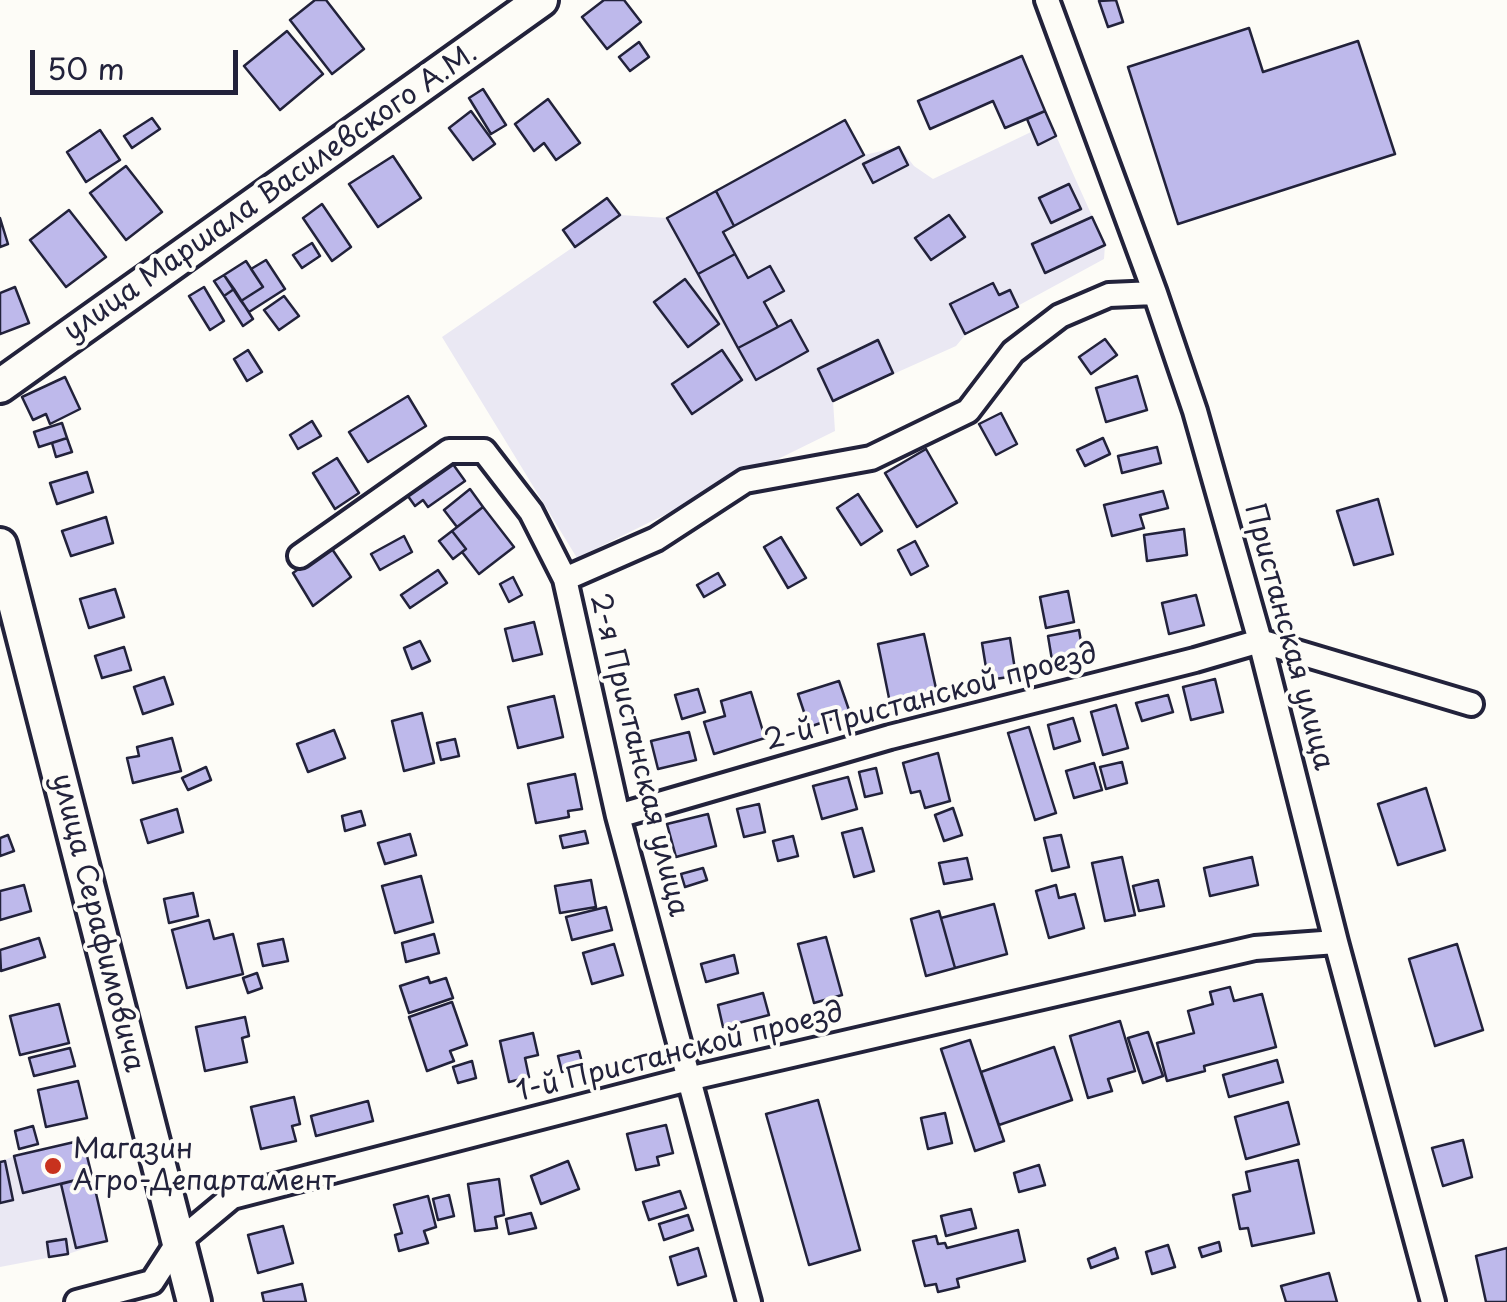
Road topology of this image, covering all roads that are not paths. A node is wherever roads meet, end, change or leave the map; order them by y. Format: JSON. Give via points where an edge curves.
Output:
{"nodes":[{"id":1,"x":541,"y":0,"type":"edge"},
{"id":2,"x":1047,"y":0,"type":"edge"},
{"id":3,"x":1155,"y":293,"type":"junction"},
{"id":4,"x":0,"y":386,"type":"edge"},
{"id":5,"x":0,"y":545,"type":"edge"},
{"id":6,"x":300,"y":556,"type":"dead end"},
{"id":7,"x":564,"y":578,"type":"junction"},
{"id":8,"x":1260,"y":642,"type":"junction"},
{"id":9,"x":1471,"y":704,"type":"dead end"},
{"id":10,"x":618,"y":816,"type":"junction"},
{"id":11,"x":1336,"y":942,"type":"junction"},
{"id":12,"x":688,"y":1079,"type":"junction"},
{"id":13,"x":178,"y":1242,"type":"junction"},
{"id":14,"x":77,"y":1302,"type":"edge"},
{"id":15,"x":194,"y":1302,"type":"edge"},
{"id":16,"x":749,"y":1302,"type":"edge"},
{"id":17,"x":1433,"y":1302,"type":"edge"}],
"edges":[{"from":1,"to":4,"type":"street","name":"улица Маршала Василевского А.М."},
{"from":2,"to":3,"type":"street","name":"Пристанская улица"},
{"from":3,"to":7,"type":"street","via":[[1110,295],[1060,316],[1013,352],[968,411],[936,427],[871,458],[745,481],[656,539]]},
{"from":3,"to":8,"type":"street","name":"Пристанская улица"},
{"from":5,"to":13,"type":"street","name":"улица Серафимовича"},
{"from":6,"to":7,"type":"street","name":"2-я Пристанская улица","via":[[449,451],[484,451],[531,512]]},
{"from":7,"to":10,"type":"street","name":"2-я Пристанская улица"},
{"from":8,"to":9,"type":"street"},
{"from":8,"to":10,"type":"street","name":"2-й Пристанской проезд","via":[[890,737]]},
{"from":8,"to":11,"type":"street","name":"Пристанская улица"},
{"from":10,"to":12,"type":"street","name":"2-я Пристанская улица"},
{"from":11,"to":12,"type":"street","name":"1-й Пристанской проезд","via":[[1255,948]]},
{"from":11,"to":17,"type":"street","name":"Пристанская улица"},
{"from":12,"to":13,"type":"street","name":"1-й Пристанской проезд","via":[[232,1197]]},
{"from":12,"to":16,"type":"street","name":"2-я Пристанская улица"},
{"from":13,"to":14,"type":"street","name":"1-й Пристанской проезд","via":[[152,1282]]},
{"from":13,"to":15,"type":"street","name":"улица Серафимовича"}]}
